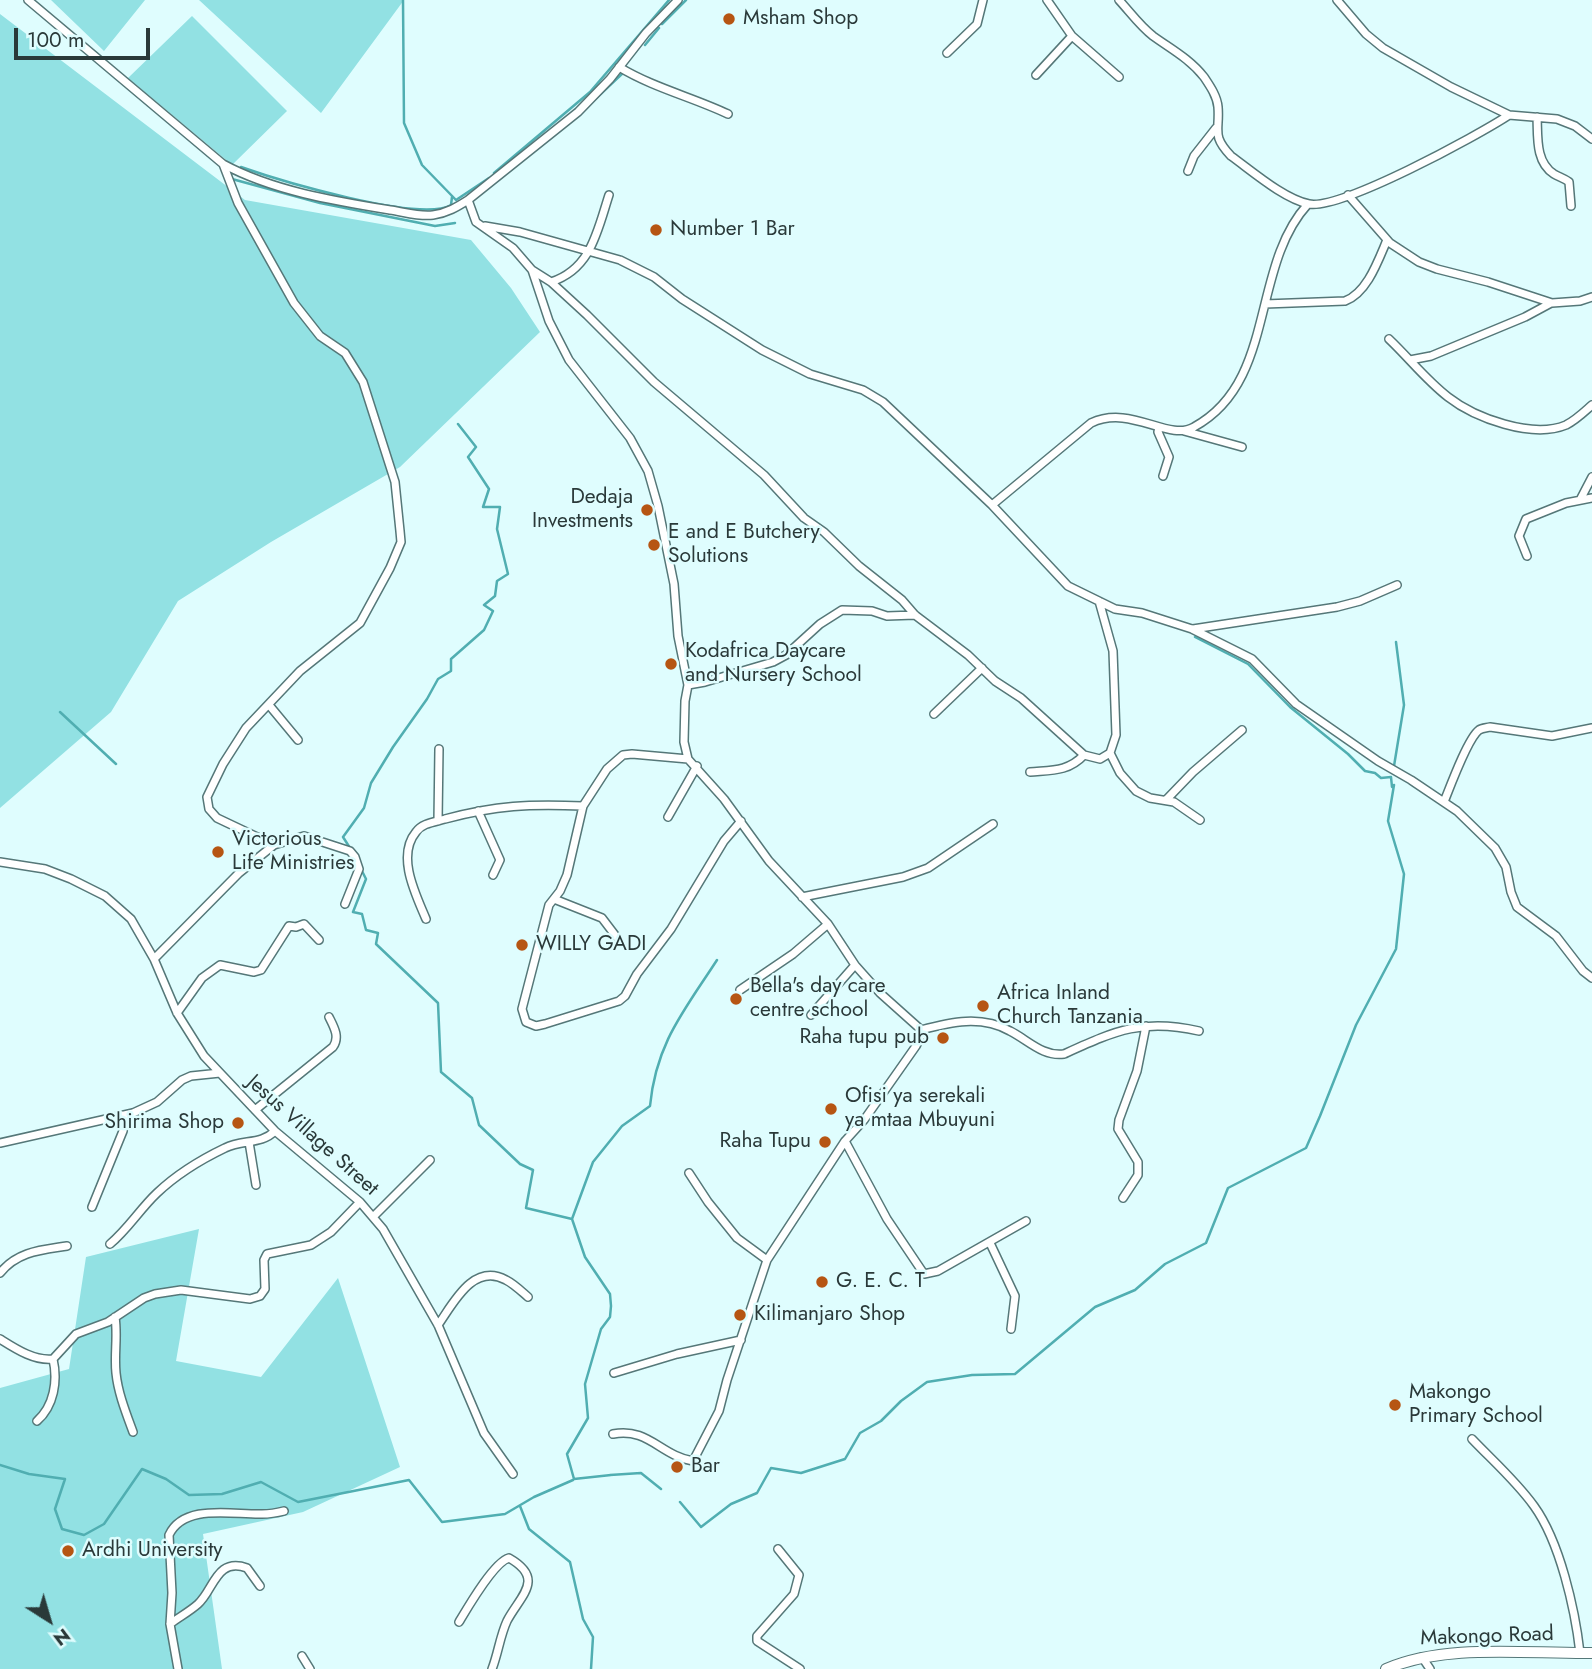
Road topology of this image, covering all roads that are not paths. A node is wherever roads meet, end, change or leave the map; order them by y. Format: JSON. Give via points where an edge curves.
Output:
{"nodes":[{"id":1,"x":28,"y":0,"type":"edge"},
{"id":2,"x":678,"y":0,"type":"edge"},
{"id":3,"x":983,"y":0,"type":"edge"},
{"id":4,"x":1047,"y":0,"type":"edge"},
{"id":5,"x":1119,"y":0,"type":"edge"},
{"id":6,"x":1337,"y":0,"type":"edge"},
{"id":7,"x":1072,"y":36,"type":"junction"},
{"id":8,"x":947,"y":52,"type":"dead end"},
{"id":9,"x":619,"y":67,"type":"junction"},
{"id":10,"x":1037,"y":75,"type":"dead end"},
{"id":11,"x":1119,"y":77,"type":"dead end"},
{"id":12,"x":728,"y":114,"type":"dead end"},
{"id":13,"x":1509,"y":116,"type":"junction"},
{"id":14,"x":1538,"y":117,"type":"junction"},
{"id":15,"x":1216,"y":128,"type":"junction"},
{"id":16,"x":1592,"y":139,"type":"edge"},
{"id":17,"x":223,"y":164,"type":"junction"},
{"id":18,"x":1188,"y":171,"type":"dead end"},
{"id":19,"x":609,"y":195,"type":"dead end"},
{"id":20,"x":1348,"y":195,"type":"junction"},
{"id":21,"x":468,"y":200,"type":"junction"},
{"id":22,"x":1308,"y":204,"type":"junction"},
{"id":23,"x":1571,"y":206,"type":"dead end"},
{"id":24,"x":480,"y":225,"type":"junction"},
{"id":25,"x":1387,"y":240,"type":"junction"},
{"id":26,"x":590,"y":250,"type":"junction"},
{"id":27,"x":532,"y":270,"type":"junction"},
{"id":28,"x":551,"y":282,"type":"junction"},
{"id":29,"x":1592,"y":297,"type":"edge"},
{"id":30,"x":1552,"y":303,"type":"junction"},
{"id":31,"x":1265,"y":304,"type":"junction"},
{"id":32,"x":1389,"y":339,"type":"dead end"},
{"id":33,"x":1410,"y":360,"type":"junction"},
{"id":34,"x":1592,"y":405,"type":"edge"},
{"id":35,"x":1159,"y":427,"type":"junction"},
{"id":36,"x":1183,"y":431,"type":"junction"},
{"id":37,"x":1242,"y":447,"type":"dead end"},
{"id":38,"x":1163,"y":476,"type":"dead end"},
{"id":39,"x":1592,"y":477,"type":"edge"},
{"id":40,"x":1592,"y":498,"type":"edge"},
{"id":41,"x":1580,"y":500,"type":"junction"},
{"id":42,"x":992,"y":505,"type":"junction"},
{"id":43,"x":1527,"y":556,"type":"dead end"},
{"id":44,"x":1397,"y":585,"type":"dead end"},
{"id":45,"x":1099,"y":601,"type":"junction"},
{"id":46,"x":915,"y":615,"type":"junction"},
{"id":47,"x":1192,"y":629,"type":"junction"},
{"id":48,"x":982,"y":668,"type":"junction"},
{"id":49,"x":688,"y":685,"type":"junction"},
{"id":50,"x":269,"y":705,"type":"junction"},
{"id":51,"x":934,"y":714,"type":"dead end"},
{"id":52,"x":1592,"y":728,"type":"edge"},
{"id":53,"x":1242,"y":730,"type":"dead end"},
{"id":54,"x":298,"y":740,"type":"dead end"},
{"id":55,"x":439,"y":749,"type":"dead end"},
{"id":56,"x":1110,"y":753,"type":"junction"},
{"id":57,"x":1084,"y":755,"type":"junction"},
{"id":58,"x":688,"y":759,"type":"junction"},
{"id":59,"x":696,"y":766,"type":"junction"},
{"id":60,"x":1030,"y":772,"type":"dead end"},
{"id":61,"x":1166,"y":800,"type":"junction"},
{"id":62,"x":1444,"y":802,"type":"junction"},
{"id":63,"x":583,"y":806,"type":"junction"},
{"id":64,"x":478,"y":811,"type":"junction"},
{"id":65,"x":668,"y":817,"type":"dead end"},
{"id":66,"x":1200,"y":820,"type":"dead end"},
{"id":67,"x":438,"y":821,"type":"junction"},
{"id":68,"x":741,"y":821,"type":"junction"},
{"id":69,"x":993,"y":824,"type":"dead end"},
{"id":70,"x":274,"y":845,"type":"junction"},
{"id":71,"x":0,"y":862,"type":"edge"},
{"id":72,"x":493,"y":875,"type":"dead end"},
{"id":73,"x":802,"y":897,"type":"junction"},
{"id":74,"x":554,"y":899,"type":"junction"},
{"id":75,"x":345,"y":904,"type":"dead end"},
{"id":76,"x":426,"y":919,"type":"dead end"},
{"id":77,"x":828,"y":924,"type":"junction"},
{"id":78,"x":618,"y":939,"type":"dead end"},
{"id":79,"x":319,"y":940,"type":"dead end"},
{"id":80,"x":155,"y":959,"type":"junction"},
{"id":81,"x":855,"y":965,"type":"junction"},
{"id":82,"x":1592,"y":978,"type":"edge"},
{"id":83,"x":740,"y":990,"type":"dead end"},
{"id":84,"x":177,"y":1013,"type":"junction"},
{"id":85,"x":811,"y":1015,"type":"dead end"},
{"id":86,"x":329,"y":1017,"type":"dead end"},
{"id":87,"x":1146,"y":1026,"type":"junction"},
{"id":88,"x":921,"y":1030,"type":"junction"},
{"id":89,"x":1199,"y":1031,"type":"dead end"},
{"id":90,"x":220,"y":1073,"type":"junction"},
{"id":91,"x":255,"y":1111,"type":"junction"},
{"id":92,"x":121,"y":1115,"type":"junction"},
{"id":93,"x":275,"y":1131,"type":"junction"},
{"id":94,"x":845,"y":1141,"type":"junction"},
{"id":95,"x":249,"y":1142,"type":"junction"},
{"id":96,"x":0,"y":1143,"type":"edge"},
{"id":97,"x":430,"y":1160,"type":"dead end"},
{"id":98,"x":689,"y":1173,"type":"dead end"},
{"id":99,"x":256,"y":1185,"type":"dead end"},
{"id":100,"x":1123,"y":1198,"type":"dead end"},
{"id":101,"x":360,"y":1202,"type":"junction"},
{"id":102,"x":92,"y":1207,"type":"dead end"},
{"id":103,"x":374,"y":1216,"type":"junction"},
{"id":104,"x":1026,"y":1221,"type":"dead end"},
{"id":105,"x":990,"y":1243,"type":"junction"},
{"id":106,"x":110,"y":1244,"type":"dead end"},
{"id":107,"x":67,"y":1246,"type":"dead end"},
{"id":108,"x":767,"y":1260,"type":"junction"},
{"id":109,"x":0,"y":1273,"type":"edge"},
{"id":110,"x":528,"y":1297,"type":"dead end"},
{"id":111,"x":116,"y":1317,"type":"junction"},
{"id":112,"x":438,"y":1325,"type":"junction"},
{"id":113,"x":1011,"y":1329,"type":"dead end"},
{"id":114,"x":0,"y":1339,"type":"edge"},
{"id":115,"x":741,"y":1340,"type":"junction"},
{"id":116,"x":53,"y":1359,"type":"junction"},
{"id":117,"x":614,"y":1373,"type":"dead end"},
{"id":118,"x":37,"y":1422,"type":"dead end"},
{"id":119,"x":133,"y":1432,"type":"dead end"},
{"id":120,"x":613,"y":1434,"type":"dead end"},
{"id":121,"x":1472,"y":1438,"type":"dead end"},
{"id":122,"x":513,"y":1474,"type":"dead end"},
{"id":123,"x":284,"y":1511,"type":"dead end"},
{"id":124,"x":778,"y":1549,"type":"dead end"},
{"id":125,"x":260,"y":1586,"type":"dead end"},
{"id":126,"x":459,"y":1622,"type":"dead end"},
{"id":127,"x":170,"y":1624,"type":"junction"},
{"id":128,"x":1580,"y":1653,"type":"junction"},
{"id":129,"x":1592,"y":1653,"type":"edge"},
{"id":130,"x":302,"y":1656,"type":"dead end"},
{"id":131,"x":1422,"y":1657,"type":"junction"},
{"id":132,"x":178,"y":1669,"type":"edge"},
{"id":133,"x":310,"y":1669,"type":"edge"},
{"id":134,"x":492,"y":1669,"type":"edge"},
{"id":135,"x":800,"y":1669,"type":"edge"},
{"id":136,"x":1386,"y":1669,"type":"edge"},
{"id":137,"x":1430,"y":1669,"type":"edge"}],
"edges":[{"from":1,"to":17,"type":"street"},
{"from":2,"to":9,"type":"street"},
{"from":3,"to":8,"type":"street","via":[[977,24]]},
{"from":4,"to":7,"type":"street"},
{"from":5,"to":15,"type":"street","via":[[1153,36],[1204,78],[1218,104]]},
{"from":6,"to":13,"type":"street","via":[[1383,48]]},
{"from":7,"to":10,"type":"street"},
{"from":7,"to":11,"type":"street"},
{"from":9,"to":12,"type":"street"},
{"from":9,"to":21,"type":"street","via":[[578,112]]},
{"from":13,"to":14,"type":"street"},
{"from":13,"to":20,"type":"street"},
{"from":14,"to":16,"type":"street","via":[[1557,119]]},
{"from":14,"to":23,"type":"street","via":[[1538,148],[1552,174],[1569,181]]},
{"from":15,"to":18,"type":"street"},
{"from":15,"to":22,"type":"street","via":[[1231,156]]},
{"from":17,"to":21,"type":"street","via":[[290,190],[431,216]]},
{"from":17,"to":50,"type":"street","via":[[294,303],[320,336],[345,353],[363,382],[395,482],[401,542],[360,623],[300,671]]},
{"from":19,"to":26,"type":"street"},
{"from":20,"to":22,"type":"street","via":[[1329,203]]},
{"from":20,"to":25,"type":"street"},
{"from":21,"to":24,"type":"street"},
{"from":22,"to":31,"type":"street","via":[[1281,247]]},
{"from":24,"to":26,"type":"street"},
{"from":24,"to":27,"type":"street","via":[[513,248]]},
{"from":25,"to":30,"type":"street","via":[[1437,269]]},
{"from":25,"to":31,"type":"street","via":[[1351,299]]},
{"from":26,"to":28,"type":"street","via":[[573,272]]},
{"from":26,"to":42,"type":"street","via":[[654,277],[790,365],[863,390],[883,402]]},
{"from":27,"to":28,"type":"street"},
{"from":27,"to":49,"type":"street","via":[[549,321],[569,360],[630,438],[648,471],[669,554]]},
{"from":28,"to":46,"type":"street","via":[[654,382],[764,475],[804,518]]},
{"from":29,"to":30,"type":"street"},
{"from":30,"to":33,"type":"street","via":[[1431,356]]},
{"from":31,"to":36,"type":"street","via":[[1235,389],[1211,415]]},
{"from":32,"to":33,"type":"street"},
{"from":33,"to":34,"type":"street","via":[[1449,398],[1496,422],[1555,428]]},
{"from":35,"to":36,"type":"street"},
{"from":35,"to":38,"type":"street","via":[[1157,432],[1169,452]]},
{"from":35,"to":42,"type":"street","via":[[1133,418],[1102,418]]},
{"from":36,"to":37,"type":"street"},
{"from":39,"to":41,"type":"street"},
{"from":40,"to":41,"type":"street"},
{"from":41,"to":43,"type":"street","via":[[1527,519],[1519,536]]},
{"from":42,"to":45,"type":"street","via":[[1068,586]]},
{"from":44,"to":47,"type":"street","via":[[1337,607]]},
{"from":45,"to":47,"type":"street"},
{"from":45,"to":56,"type":"street","via":[[1113,651],[1115,735]]},
{"from":46,"to":48,"type":"street"},
{"from":46,"to":49,"type":"street","via":[[842,610],[773,662]]},
{"from":47,"to":62,"type":"street","via":[[1252,659],[1296,704]]},
{"from":48,"to":51,"type":"street"},
{"from":48,"to":57,"type":"street"},
{"from":49,"to":58,"type":"street","via":[[684,742]]},
{"from":50,"to":54,"type":"street"},
{"from":50,"to":70,"type":"street","via":[[246,728],[206,797],[217,818]]},
{"from":52,"to":62,"type":"street","via":[[1552,736],[1482,728],[1470,743]]},
{"from":53,"to":61,"type":"street"},
{"from":55,"to":67,"type":"street"},
{"from":56,"to":57,"type":"street","via":[[1100,759]]},
{"from":56,"to":61,"type":"street","via":[[1136,791]]},
{"from":57,"to":60,"type":"street","via":[[1061,770]]},
{"from":58,"to":59,"type":"street"},
{"from":58,"to":63,"type":"street","via":[[623,755],[607,769]]},
{"from":59,"to":65,"type":"street"},
{"from":59,"to":68,"type":"street"},
{"from":61,"to":66,"type":"street"},
{"from":62,"to":82,"type":"street","via":[[1494,848],[1506,867],[1517,907],[1556,936]]},
{"from":63,"to":64,"type":"street","via":[[530,804]]},
{"from":63,"to":74,"type":"street","via":[[564,884]]},
{"from":64,"to":67,"type":"street"},
{"from":64,"to":72,"type":"street","via":[[498,852]]},
{"from":67,"to":76,"type":"street","via":[[417,830],[408,859],[411,882]]},
{"from":68,"to":73,"type":"street"},
{"from":68,"to":74,"type":"street","via":[[625,996],[619,1002],[536,1026],[526,1022],[522,1009]]},
{"from":69,"to":73,"type":"street","via":[[942,859],[903,877]]},
{"from":70,"to":75,"type":"street","via":[[304,836],[350,851],[359,869]]},
{"from":70,"to":80,"type":"street","via":[[239,873]]},
{"from":71,"to":80,"type":"street","name":"Jesus Village Street","via":[[45,869],[105,896],[131,919]]},
{"from":73,"to":77,"type":"street"},
{"from":74,"to":78,"type":"street","via":[[602,918]]},
{"from":77,"to":81,"type":"street"},
{"from":77,"to":83,"type":"street"},
{"from":79,"to":84,"type":"street","via":[[304,924],[289,926],[261,970],[219,965],[202,978]]},
{"from":80,"to":84,"type":"street","name":"Jesus Village Street"},
{"from":81,"to":85,"type":"street"},
{"from":81,"to":88,"type":"street"},
{"from":84,"to":90,"type":"street","name":"Jesus Village Street"},
{"from":86,"to":91,"type":"street","via":[[336,1031],[333,1047]]},
{"from":87,"to":88,"type":"street","via":[[1121,1029],[1054,1056],[1009,1030],[983,1022],[956,1020]]},
{"from":87,"to":89,"type":"street"},
{"from":87,"to":100,"type":"street","via":[[1142,1056],[1119,1120],[1118,1129],[1138,1162],[1138,1175]]},
{"from":88,"to":94,"type":"street","via":[[921,1039]]},
{"from":90,"to":91,"type":"street","name":"Jesus Village Street"},
{"from":90,"to":92,"type":"street","via":[[191,1076],[157,1102]]},
{"from":91,"to":93,"type":"street","name":"Jesus Village Street"},
{"from":92,"to":96,"type":"street"},
{"from":92,"to":102,"type":"street","via":[[122,1131]]},
{"from":93,"to":95,"type":"street","via":[[266,1139]]},
{"from":93,"to":101,"type":"street","name":"Jesus Village Street"},
{"from":94,"to":105,"type":"street","via":[[887,1219],[924,1274]]},
{"from":94,"to":108,"type":"street"},
{"from":95,"to":99,"type":"street"},
{"from":95,"to":106,"type":"street","via":[[225,1148],[170,1182]]},
{"from":97,"to":103,"type":"street"},
{"from":98,"to":108,"type":"street","via":[[737,1238]]},
{"from":101,"to":103,"type":"street","name":"Jesus Village Street"},
{"from":101,"to":111,"type":"street","via":[[311,1245],[267,1254],[265,1289],[257,1298],[174,1290],[144,1298]]},
{"from":103,"to":112,"type":"street","name":"Jesus Village Street"},
{"from":104,"to":105,"type":"street"},
{"from":105,"to":113,"type":"street","via":[[1014,1296]]},
{"from":107,"to":109,"type":"street","via":[[34,1250]]},
{"from":108,"to":115,"type":"street"},
{"from":110,"to":112,"type":"street","via":[[503,1278],[480,1278],[458,1294]]},
{"from":111,"to":116,"type":"street","via":[[76,1334]]},
{"from":111,"to":119,"type":"street","via":[[116,1372]]},
{"from":112,"to":122,"type":"street","name":"Jesus Village Street","via":[[484,1433]]},
{"from":114,"to":116,"type":"street","via":[[28,1355]]},
{"from":115,"to":117,"type":"street"},
{"from":115,"to":120,"type":"street","via":[[719,1410],[693,1461],[634,1432]]},
{"from":116,"to":118,"type":"street","via":[[51,1402]]},
{"from":121,"to":128,"type":"street","via":[[1522,1490],[1545,1525],[1570,1591]]},
{"from":123,"to":127,"type":"street","via":[[220,1512],[193,1516],[173,1527],[169,1535]]},
{"from":124,"to":135,"type":"street","via":[[799,1575],[797,1586],[757,1641]]},
{"from":125,"to":127,"type":"street","via":[[247,1568],[228,1568],[213,1579],[198,1604]]},
{"from":126,"to":134,"type":"street","via":[[495,1567],[503,1559],[516,1562],[527,1575],[528,1590],[506,1623]]},
{"from":127,"to":132,"type":"street"},
{"from":128,"to":129,"type":"street","name":"Makongo Road"},
{"from":128,"to":131,"type":"street","name":"Makongo Road"},
{"from":130,"to":133,"type":"street"},
{"from":131,"to":136,"type":"street","name":"Makongo Road"},
{"from":131,"to":137,"type":"street"}]}
